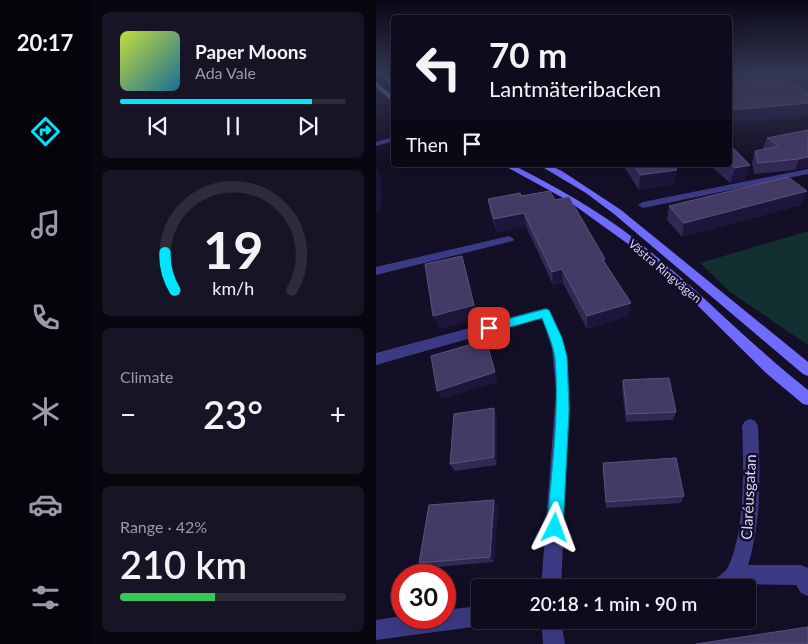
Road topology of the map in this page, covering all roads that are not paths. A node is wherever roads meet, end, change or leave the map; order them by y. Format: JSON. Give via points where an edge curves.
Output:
{"nodes":[{"id":1,"x":391,"y":139,"type":"edge"},
{"id":2,"x":376,"y":144,"type":"edge"},
{"id":3,"x":511,"y":167,"type":"edge"},
{"id":4,"x":547,"y":167,"type":"edge"},
{"id":5,"x":808,"y":171,"type":"edge"},
{"id":6,"x":643,"y":205,"type":"dead end"},
{"id":7,"x":509,"y":239,"type":"dead end"},
{"id":8,"x":376,"y":271,"type":"edge"},
{"id":9,"x":376,"y":359,"type":"edge"},
{"id":10,"x":808,"y":370,"type":"edge"},
{"id":11,"x":808,"y":399,"type":"edge"},
{"id":12,"x":750,"y":426,"type":"dead end"},
{"id":13,"x":736,"y":574,"type":"junction"},
{"id":14,"x":552,"y":579,"type":"edge"},
{"id":15,"x":730,"y":579,"type":"edge"},
{"id":16,"x":808,"y":586,"type":"edge"},
{"id":17,"x":471,"y":617,"type":"edge"},
{"id":18,"x":552,"y":629,"type":"edge"},
{"id":19,"x":376,"y":630,"type":"edge"},
{"id":20,"x":554,"y":644,"type":"edge"}],
"edges":[{"from":1,"to":2,"type":"street"},
{"from":3,"to":11,"type":"main road","name":"Västra Ringvägen","via":[[570,198],[632,242]]},
{"from":4,"to":10,"type":"main road","name":"Västra Ringvägen","via":[[598,196],[627,218],[764,337]]},
{"from":5,"to":6,"type":"street"},
{"from":7,"to":8,"type":"street"},
{"from":9,"to":14,"type":"street","via":[[546,313],[561,357],[562,410]]},
{"from":12,"to":13,"type":"street","name":"Claréusgatan","via":[[752,471],[746,542]]},
{"from":13,"to":15,"type":"street"},
{"from":13,"to":16,"type":"street","via":[[801,575]]},
{"from":17,"to":19,"type":"street"},
{"from":18,"to":20,"type":"street"}]}
